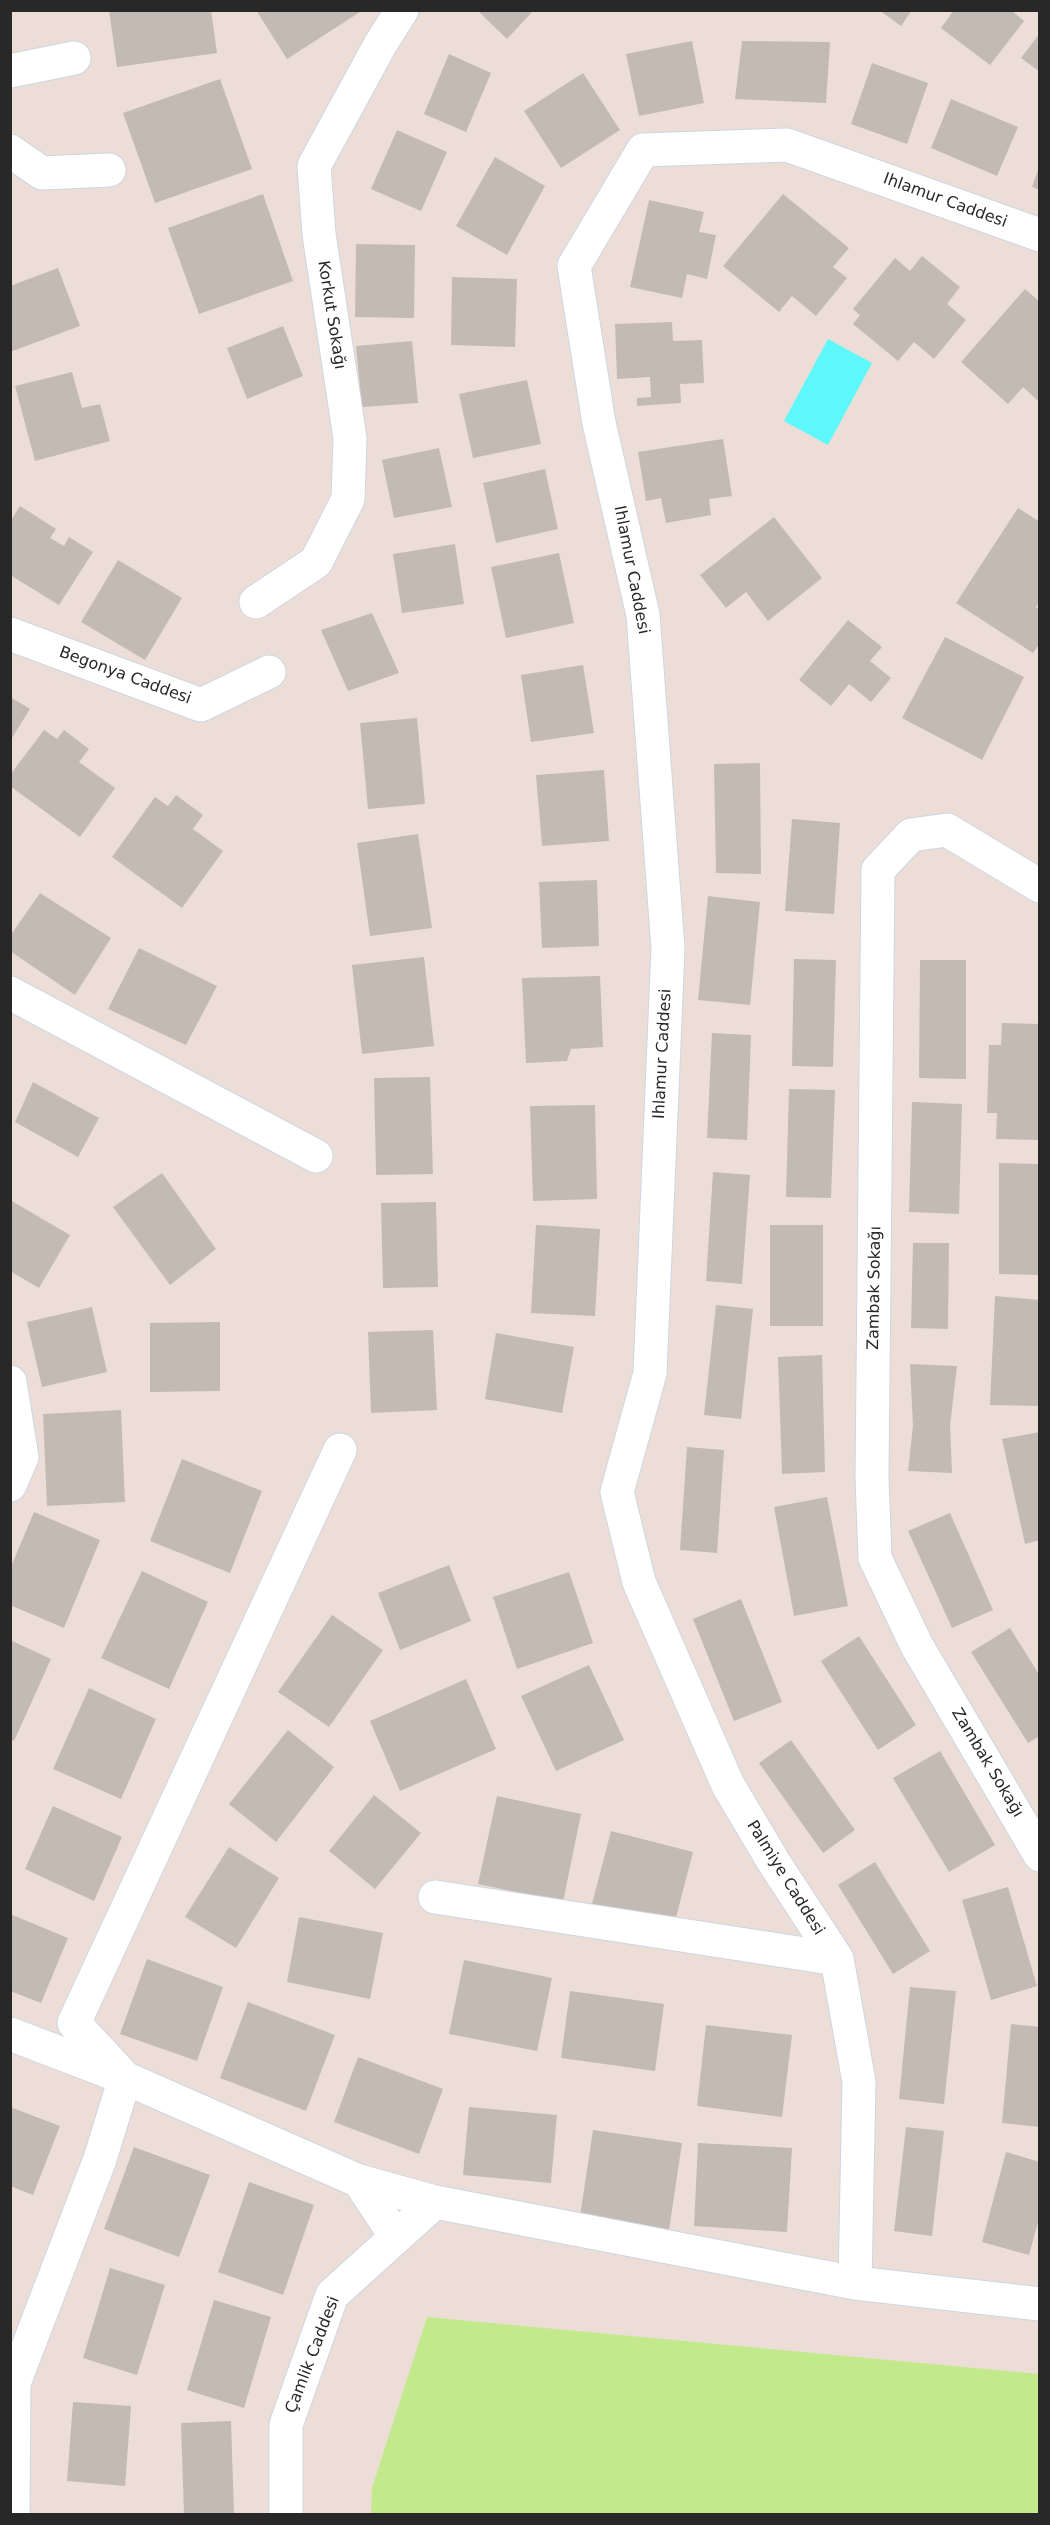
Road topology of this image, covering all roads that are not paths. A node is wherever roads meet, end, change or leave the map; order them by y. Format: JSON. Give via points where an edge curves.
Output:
{"nodes":[{"id":1,"x":402,"y":10,"type":"edge"},
{"id":2,"x":74,"y":58,"type":"dead end"},
{"id":3,"x":10,"y":71,"type":"edge"},
{"id":4,"x":10,"y":151,"type":"edge"},
{"id":5,"x":109,"y":170,"type":"dead end"},
{"id":6,"x":1040,"y":235,"type":"edge"},
{"id":7,"x":256,"y":602,"type":"dead end"},
{"id":8,"x":10,"y":634,"type":"edge"},
{"id":9,"x":269,"y":672,"type":"dead end"},
{"id":10,"x":1040,"y":886,"type":"edge"},
{"id":11,"x":10,"y":993,"type":"edge"},
{"id":12,"x":316,"y":1156,"type":"dead end"},
{"id":13,"x":10,"y":1382,"type":"edge"},
{"id":14,"x":340,"y":1450,"type":"dead end"},
{"id":15,"x":10,"y":1485,"type":"edge"},
{"id":16,"x":617,"y":1492,"type":"joint"},
{"id":17,"x":1040,"y":1855,"type":"edge"},
{"id":18,"x":435,"y":1898,"type":"dead end"},
{"id":19,"x":837,"y":1959,"type":"junction"},
{"id":20,"x":10,"y":2034,"type":"edge"},
{"id":21,"x":125,"y":2078,"type":"junction"},
{"id":22,"x":359,"y":2181,"type":"junction"},
{"id":23,"x":435,"y":2202,"type":"junction"},
{"id":24,"x":396,"y":2237,"type":"junction"},
{"id":25,"x":855,"y":2283,"type":"junction"},
{"id":26,"x":1040,"y":2304,"type":"edge"},
{"id":27,"x":12,"y":2382,"type":"edge"},
{"id":28,"x":13,"y":2514,"type":"edge"},
{"id":29,"x":286,"y":2514,"type":"edge"}],
"edges":[{"from":1,"to":7,"type":"street","name":"Korkut Sokağı","via":[[314,166],[319,234],[350,438],[348,499],[316,562]]},
{"from":2,"to":3,"type":"street"},
{"from":4,"to":5,"type":"street","via":[[42,173]]},
{"from":6,"to":16,"type":"street","name":"Ihlamur Caddesi","via":[[787,145],[643,150],[574,266],[600,423],[643,615],[668,948],[650,1373]]},
{"from":8,"to":9,"type":"street","name":"Begonya Caddesi","via":[[201,705]]},
{"from":10,"to":17,"type":"street","name":"Zambak Sokağı","via":[[947,830],[911,835],[878,870],[872,1477],[875,1558],[917,1646]]},
{"from":11,"to":12,"type":"street"},
{"from":13,"to":15,"type":"street","via":[[22,1457]]},
{"from":14,"to":21,"type":"street","via":[[74,2023]]},
{"from":16,"to":19,"type":"street","name":"Palmiye Caddesi","via":[[639,1582],[728,1785]]},
{"from":18,"to":19,"type":"street"},
{"from":19,"to":25,"type":"street","name":"Palmiye Caddesi","via":[[860,2082]]},
{"from":20,"to":21,"type":"street"},
{"from":21,"to":22,"type":"street"},
{"from":21,"to":27,"type":"street","via":[[100,2159]]},
{"from":22,"to":23,"type":"street"},
{"from":22,"to":24,"type":"street"},
{"from":23,"to":24,"type":"street","name":"Çamlik Caddesi"},
{"from":23,"to":25,"type":"street"},
{"from":24,"to":29,"type":"street","name":"Çamlik Caddesi","via":[[332,2295],[286,2425]]},
{"from":25,"to":26,"type":"street"},
{"from":27,"to":28,"type":"street"}]}
